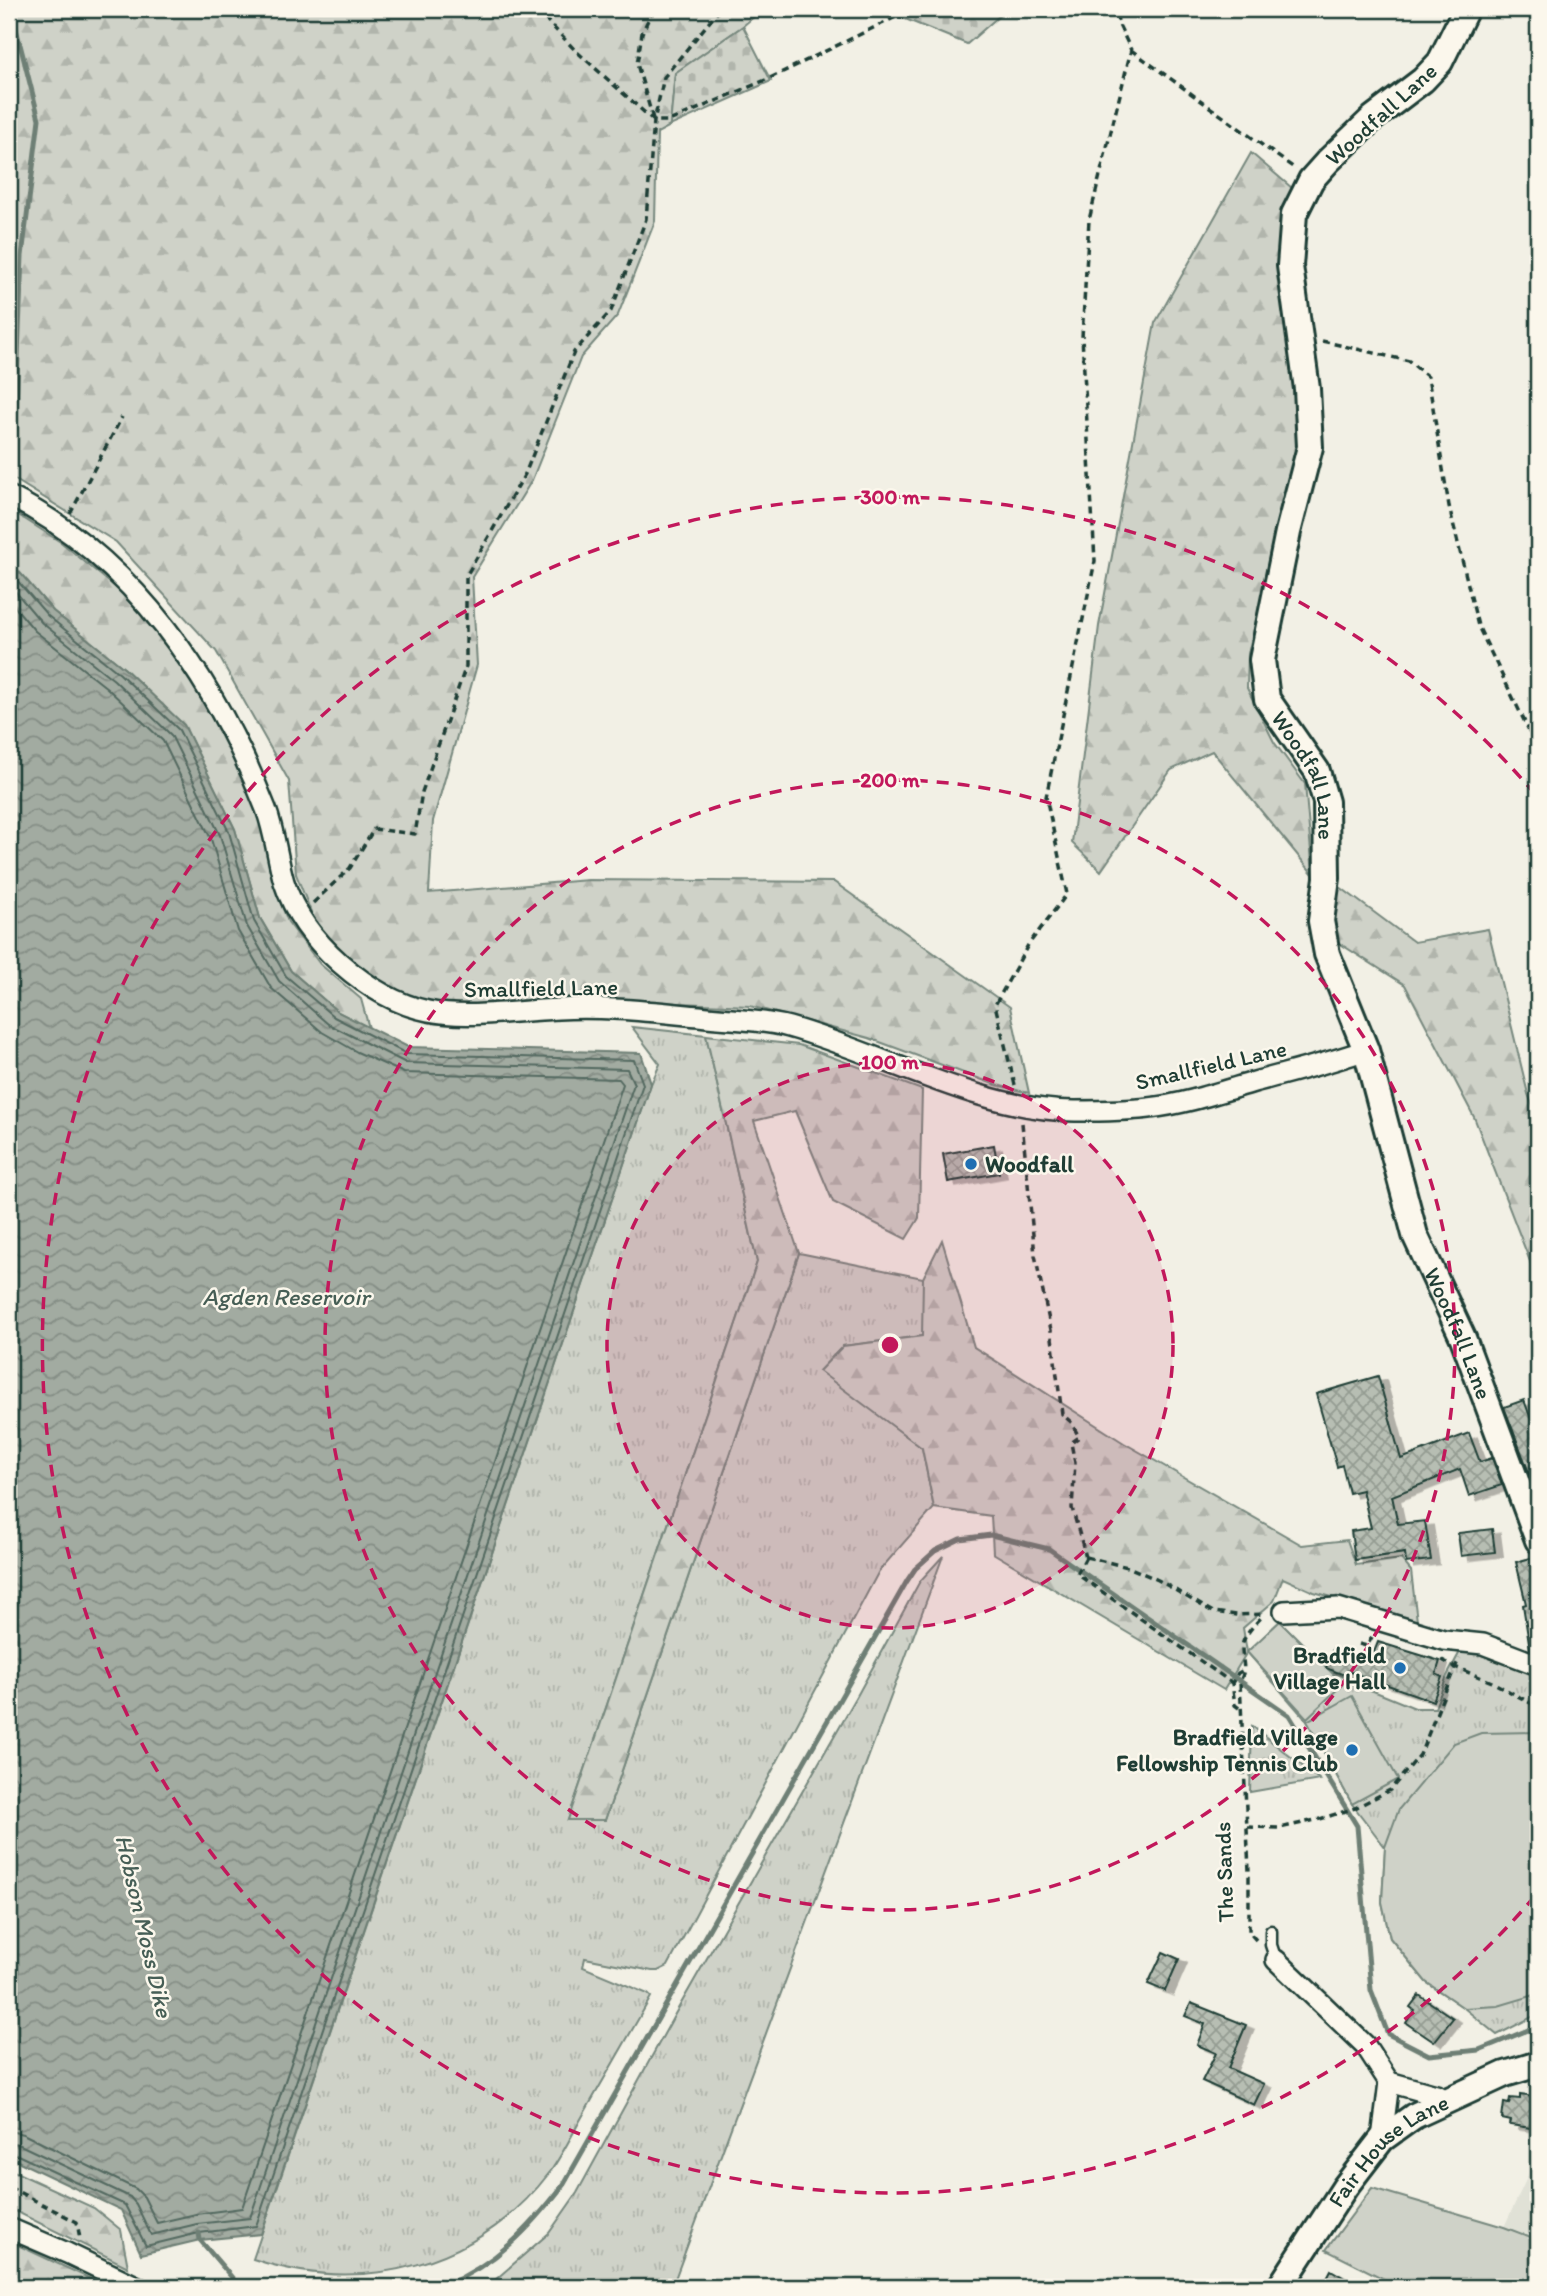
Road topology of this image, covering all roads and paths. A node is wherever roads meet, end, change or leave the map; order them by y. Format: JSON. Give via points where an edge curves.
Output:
{"nodes":[{"id":1,"x":536,"y":9,"type":"edge"},
{"id":2,"x":653,"y":9,"type":"edge"},
{"id":3,"x":720,"y":9,"type":"edge"},
{"id":4,"x":904,"y":9,"type":"edge"},
{"id":5,"x":1115,"y":9,"type":"edge"},
{"id":6,"x":1466,"y":9,"type":"edge"},
{"id":7,"x":1131,"y":50,"type":"junction"},
{"id":8,"x":9,"y":86,"type":"edge"},
{"id":9,"x":654,"y":121,"type":"junction"},
{"id":10,"x":9,"y":126,"type":"edge"},
{"id":11,"x":1299,"y":172,"type":"dead end"},
{"id":12,"x":1299,"y":339,"type":"junction"},
{"id":13,"x":122,"y":417,"type":"dead end"},
{"id":14,"x":9,"y":496,"type":"edge"},
{"id":15,"x":61,"y":528,"type":"junction"},
{"id":16,"x":1538,"y":749,"type":"edge"},
{"id":17,"x":299,"y":916,"type":"junction"},
{"id":18,"x":1366,"y":1050,"type":"junction"},
{"id":19,"x":1014,"y":1082,"type":"dead end"},
{"id":20,"x":1018,"y":1105,"type":"junction"},
{"id":21,"x":1538,"y":1540,"type":"edge"},
{"id":22,"x":1086,"y":1557,"type":"junction"},
{"id":23,"x":1284,"y":1611,"type":"dead end"},
{"id":24,"x":1538,"y":1665,"type":"edge"},
{"id":25,"x":1246,"y":1669,"type":"junction"},
{"id":26,"x":1232,"y":1683,"type":"junction"},
{"id":27,"x":1538,"y":1706,"type":"edge"},
{"id":28,"x":1240,"y":1710,"type":"junction"},
{"id":29,"x":1247,"y":1827,"type":"junction"},
{"id":30,"x":1271,"y":1931,"type":"dead end"},
{"id":31,"x":1276,"y":1960,"type":"junction"},
{"id":32,"x":1538,"y":2064,"type":"edge"},
{"id":33,"x":1389,"y":2082,"type":"junction"},
{"id":34,"x":1448,"y":2101,"type":"junction"},
{"id":35,"x":1382,"y":2139,"type":"junction"},
{"id":36,"x":9,"y":2188,"type":"edge"},
{"id":37,"x":9,"y":2228,"type":"edge"},
{"id":38,"x":85,"y":2261,"type":"junction"},
{"id":39,"x":138,"y":2287,"type":"edge"},
{"id":40,"x":1280,"y":2287,"type":"edge"}],
"edges":[{"from":1,"to":9,"type":"path"},
{"from":2,"to":9,"type":"path","via":[[642,33],[637,64]]},
{"from":3,"to":9,"type":"path","via":[[664,77]]},
{"from":4,"to":9,"type":"path","via":[[768,79],[669,121]]},
{"from":5,"to":7,"type":"path"},
{"from":6,"to":12,"type":"street","name":"Woodfall Lane","via":[[1440,62],[1373,118],[1311,180],[1294,214],[1290,267]]},
{"from":7,"to":11,"type":"path"},
{"from":7,"to":19,"type":"path","via":[[1089,220],[1082,337],[1095,561],[1046,797],[1068,894],[1028,945],[995,1005]]},
{"from":8,"to":10,"type":"path","via":[[14,101]]},
{"from":9,"to":17,"type":"path","via":[[646,219],[611,311],[574,352],[525,474],[466,576],[466,666],[422,792],[415,834],[374,829],[350,868]]},
{"from":12,"to":16,"type":"path","via":[[1409,361],[1429,377],[1449,506],[1478,626]]},
{"from":12,"to":18,"type":"street","name":"Woodfall Lane","via":[[1310,447],[1287,532],[1262,660],[1267,699],[1317,771],[1326,802],[1327,878],[1321,921],[1327,954]]},
{"from":13,"to":15,"type":"path"},
{"from":14,"to":15,"type":"street","name":"Smallfield Lane"},
{"from":15,"to":17,"type":"street","name":"Smallfield Lane","via":[[135,592],[168,629],[208,689],[253,776],[272,824],[284,883]]},
{"from":17,"to":20,"type":"street","name":"Smallfield Lane","via":[[340,963],[396,1002],[418,1010],[486,1015],[575,1009],[670,1013],[786,1026]]},
{"from":18,"to":20,"type":"street","name":"Smallfield Lane","via":[[1150,1108],[1070,1111]]},
{"from":18,"to":21,"type":"street","name":"Woodfall Lane","via":[[1415,1235],[1463,1338]]},
{"from":20,"to":22,"type":"path","via":[[1035,1255],[1062,1414],[1079,1437],[1071,1443],[1075,1462],[1072,1508]]},
{"from":22,"to":25,"type":"path","name":"The Sands","via":[[1128,1567],[1213,1612],[1264,1615],[1242,1646]]},
{"from":22,"to":26,"type":"path","via":[[1077,1574]]},
{"from":23,"to":24,"type":"street","via":[[1338,1608],[1444,1640],[1483,1644]]},
{"from":25,"to":26,"type":"path"},
{"from":25,"to":28,"type":"path","name":"The Sands","via":[[1240,1682]]},
{"from":26,"to":28,"type":"path"},
{"from":27,"to":29,"type":"path","via":[[1455,1667],[1420,1755],[1390,1790],[1332,1816],[1280,1828]]},
{"from":28,"to":29,"type":"path","name":"The Sands"},
{"from":29,"to":31,"type":"path","name":"The Sands","via":[[1250,1932]]},
{"from":30,"to":31,"type":"lane"},
{"from":31,"to":33,"type":"street","via":[[1365,2045]]},
{"from":32,"to":34,"type":"street","name":"Fair House Lane"},
{"from":33,"to":34,"type":"street"},
{"from":33,"to":35,"type":"street"},
{"from":34,"to":35,"type":"street","name":"Fair House Lane","via":[[1414,2116]]},
{"from":35,"to":40,"type":"street","name":"Fair House Lane"},
{"from":36,"to":38,"type":"path","via":[[76,2222]]},
{"from":37,"to":38,"type":"street"},
{"from":38,"to":39,"type":"street"}]}
